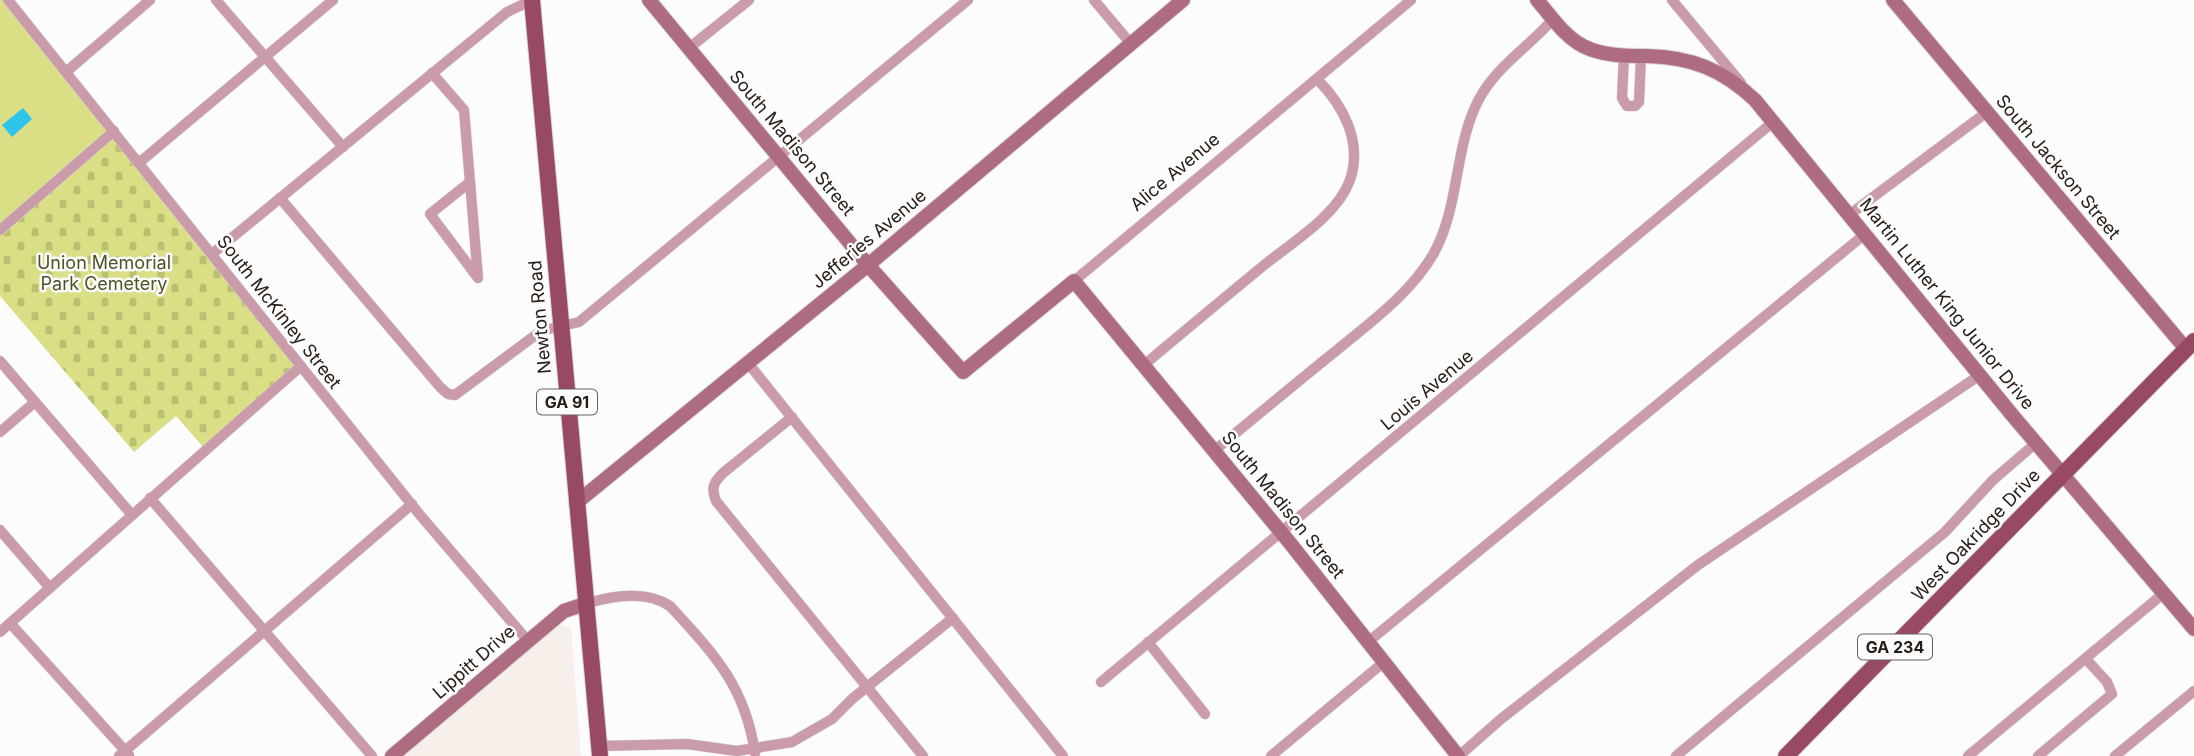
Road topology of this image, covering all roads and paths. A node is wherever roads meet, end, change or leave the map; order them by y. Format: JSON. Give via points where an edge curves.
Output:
{"nodes":[{"id":1,"x":8,"y":0,"type":"edge"},
{"id":2,"x":150,"y":0,"type":"edge"},
{"id":3,"x":216,"y":0,"type":"edge"},
{"id":4,"x":333,"y":0,"type":"edge"},
{"id":5,"x":532,"y":0,"type":"edge"},
{"id":6,"x":649,"y":0,"type":"edge"},
{"id":7,"x":749,"y":0,"type":"edge"},
{"id":8,"x":968,"y":0,"type":"edge"},
{"id":9,"x":1094,"y":0,"type":"edge"},
{"id":10,"x":1183,"y":0,"type":"edge"},
{"id":11,"x":1411,"y":0,"type":"edge"},
{"id":12,"x":1537,"y":0,"type":"edge"},
{"id":13,"x":1672,"y":0,"type":"edge"},
{"id":14,"x":1893,"y":0,"type":"edge"},
{"id":15,"x":1553,"y":19,"type":"junction"},
{"id":16,"x":1131,"y":44,"type":"junction"},
{"id":17,"x":688,"y":48,"type":"junction"},
{"id":18,"x":1624,"y":55,"type":"junction"},
{"id":19,"x":265,"y":57,"type":"junction"},
{"id":20,"x":1641,"y":57,"type":"junction"},
{"id":21,"x":66,"y":72,"type":"junction"},
{"id":22,"x":432,"y":73,"type":"junction"},
{"id":23,"x":1317,"y":79,"type":"junction"},
{"id":24,"x":1755,"y":100,"type":"junction"},
{"id":25,"x":1987,"y":112,"type":"junction"},
{"id":26,"x":1773,"y":122,"type":"junction"},
{"id":27,"x":114,"y":131,"type":"junction"},
{"id":28,"x":343,"y":147,"type":"junction"},
{"id":29,"x":778,"y":156,"type":"junction"},
{"id":30,"x":139,"y":162,"type":"junction"},
{"id":31,"x":470,"y":182,"type":"junction"},
{"id":32,"x":280,"y":198,"type":"junction"},
{"id":33,"x":1849,"y":215,"type":"junction"},
{"id":34,"x":0,"y":230,"type":"edge"},
{"id":35,"x":1865,"y":234,"type":"junction"},
{"id":36,"x":212,"y":254,"type":"junction"},
{"id":37,"x":868,"y":265,"type":"junction"},
{"id":38,"x":1074,"y":281,"type":"junction"},
{"id":39,"x":559,"y":326,"type":"junction"},
{"id":40,"x":2191,"y":349,"type":"edge"},
{"id":41,"x":0,"y":361,"type":"edge"},
{"id":42,"x":748,"y":363,"type":"junction"},
{"id":43,"x":1144,"y":365,"type":"junction"},
{"id":44,"x":302,"y":366,"type":"junction"},
{"id":45,"x":963,"y":372,"type":"joint"},
{"id":46,"x":1980,"y":374,"type":"junction"},
{"id":47,"x":35,"y":402,"type":"junction"},
{"id":48,"x":792,"y":417,"type":"junction"},
{"id":49,"x":0,"y":432,"type":"edge"},
{"id":50,"x":2036,"y":443,"type":"junction"},
{"id":51,"x":1214,"y":451,"type":"junction"},
{"id":52,"x":2063,"y":473,"type":"junction"},
{"id":53,"x":150,"y":498,"type":"junction"},
{"id":54,"x":576,"y":503,"type":"junction"},
{"id":55,"x":412,"y":504,"type":"junction"},
{"id":56,"x":132,"y":515,"type":"junction"},
{"id":57,"x":0,"y":530,"type":"edge"},
{"id":58,"x":1282,"y":533,"type":"junction"},
{"id":59,"x":50,"y":588,"type":"junction"},
{"id":60,"x":2164,"y":593,"type":"junction"},
{"id":61,"x":585,"y":604,"type":"junction"},
{"id":62,"x":953,"y":618,"type":"junction"},
{"id":63,"x":10,"y":623,"type":"junction"},
{"id":64,"x":2194,"y":629,"type":"edge"},
{"id":65,"x":266,"y":631,"type":"junction"},
{"id":66,"x":0,"y":632,"type":"edge"},
{"id":67,"x":528,"y":641,"type":"junction"},
{"id":68,"x":1148,"y":642,"type":"junction"},
{"id":69,"x":1368,"y":642,"type":"junction"},
{"id":70,"x":2086,"y":659,"type":"junction"},
{"id":71,"x":1384,"y":662,"type":"junction"},
{"id":72,"x":1101,"y":682,"type":"dead end"},
{"id":73,"x":868,"y":687,"type":"junction"},
{"id":74,"x":2194,"y":691,"type":"edge"},
{"id":75,"x":1205,"y":714,"type":"dead end"},
{"id":76,"x":599,"y":751,"type":"edge"},
{"id":77,"x":755,"y":753,"type":"edge"},
{"id":78,"x":124,"y":754,"type":"edge"},
{"id":79,"x":1455,"y":755,"type":"edge"},
{"id":80,"x":372,"y":756,"type":"edge"},
{"id":81,"x":393,"y":756,"type":"edge"},
{"id":82,"x":923,"y":756,"type":"edge"},
{"id":83,"x":1063,"y":756,"type":"edge"},
{"id":84,"x":1271,"y":756,"type":"edge"},
{"id":85,"x":1676,"y":756,"type":"edge"},
{"id":86,"x":1786,"y":756,"type":"edge"},
{"id":87,"x":1968,"y":756,"type":"edge"},
{"id":88,"x":2038,"y":756,"type":"edge"},
{"id":89,"x":2115,"y":756,"type":"edge"}],
"edges":[{"from":1,"to":21,"type":"street","name":"South McKinley Street"},
{"from":2,"to":21,"type":"street"},
{"from":3,"to":19,"type":"street"},
{"from":4,"to":19,"type":"street"},
{"from":5,"to":22,"type":"street","via":[[506,12]]},
{"from":5,"to":39,"type":"main road","name":"Newton Road","number":"GA 91"},
{"from":6,"to":17,"type":"street","name":"South Madison Street"},
{"from":7,"to":17,"type":"street"},
{"from":8,"to":29,"type":"street"},
{"from":9,"to":16,"type":"street"},
{"from":10,"to":16,"type":"street","name":"Jefferies Avenue"},
{"from":11,"to":23,"type":"street","name":"Alice Avenue"},
{"from":12,"to":15,"type":"street"},
{"from":13,"to":24,"type":"street","name":"Martin Luther King Junior Drive"},
{"from":14,"to":25,"type":"street","name":"South Jackson Street"},
{"from":15,"to":18,"type":"street","via":[[1583,46]]},
{"from":15,"to":51,"type":"street","via":[[1507,61],[1478,101],[1465,136],[1451,209],[1435,251],[1414,281]]},
{"from":16,"to":37,"type":"street","name":"Jefferies Avenue"},
{"from":17,"to":29,"type":"street","name":"South Madison Street"},
{"from":18,"to":20,"type":"street"},
{"from":18,"to":20,"type":"street","via":[[1622,102],[1632,107],[1639,102]]},
{"from":19,"to":28,"type":"street"},
{"from":19,"to":30,"type":"street"},
{"from":20,"to":24,"type":"street","via":[[1702,64]]},
{"from":21,"to":27,"type":"street","name":"South McKinley Street"},
{"from":22,"to":28,"type":"street"},
{"from":22,"to":31,"type":"street","via":[[464,110]]},
{"from":23,"to":38,"type":"street","name":"Alice Avenue"},
{"from":23,"to":43,"type":"street","via":[[1338,105],[1351,133],[1353,162],[1348,184],[1324,215]]},
{"from":24,"to":26,"type":"street","name":"Martin Luther King Junior Drive"},
{"from":25,"to":33,"type":"street"},
{"from":25,"to":40,"type":"street","name":"South Jackson Street"},
{"from":26,"to":33,"type":"street","name":"Martin Luther King Junior Drive"},
{"from":26,"to":58,"type":"street","name":"Louis Avenue"},
{"from":27,"to":30,"type":"street","name":"South McKinley Street"},
{"from":27,"to":34,"type":"street"},
{"from":28,"to":32,"type":"street"},
{"from":29,"to":37,"type":"street","name":"South Madison Street"},
{"from":29,"to":39,"type":"street","via":[[579,321]]},
{"from":30,"to":36,"type":"street","name":"South McKinley Street"},
{"from":31,"to":31,"type":"street","via":[[475,243],[478,278],[430,214]]},
{"from":32,"to":36,"type":"street"},
{"from":32,"to":39,"type":"street","via":[[448,394],[456,395],[541,331]]},
{"from":33,"to":35,"type":"street","name":"Martin Luther King Junior Drive"},
{"from":35,"to":46,"type":"street","name":"Martin Luther King Junior Drive"},
{"from":35,"to":69,"type":"street"},
{"from":36,"to":44,"type":"street","name":"South McKinley Street"},
{"from":37,"to":42,"type":"street","name":"Jefferies Avenue"},
{"from":37,"to":45,"type":"street","name":"South Madison Street"},
{"from":38,"to":43,"type":"street","name":"South Madison Street"},
{"from":38,"to":45,"type":"street","name":"Alice Avenue"},
{"from":39,"to":54,"type":"main road","name":"Newton Road","number":"GA 91"},
{"from":40,"to":52,"type":"main road","name":"West Oakridge Drive","number":"GA 234"},
{"from":41,"to":47,"type":"street"},
{"from":42,"to":48,"type":"street"},
{"from":42,"to":54,"type":"street","name":"Jefferies Avenue"},
{"from":43,"to":51,"type":"street","name":"South Madison Street"},
{"from":44,"to":53,"type":"street"},
{"from":44,"to":55,"type":"street","name":"South McKinley Street"},
{"from":46,"to":50,"type":"street","name":"Martin Luther King Junior Drive"},
{"from":46,"to":79,"type":"street","via":[[1698,565]]},
{"from":47,"to":49,"type":"street"},
{"from":47,"to":56,"type":"street"},
{"from":48,"to":62,"type":"street"},
{"from":48,"to":73,"type":"street","via":[[723,473],[712,491]]},
{"from":50,"to":52,"type":"street","name":"Martin Luther King Junior Drive"},
{"from":50,"to":85,"type":"street","via":[[1993,480],[1945,532]]},
{"from":51,"to":58,"type":"street","name":"South Madison Street"},
{"from":52,"to":60,"type":"street","name":"Martin Luther King Junior Drive"},
{"from":52,"to":86,"type":"main road","name":"West Oakridge Drive","number":"GA 234"},
{"from":53,"to":56,"type":"street"},
{"from":53,"to":65,"type":"street"},
{"from":54,"to":61,"type":"main road","name":"Newton Road","number":"GA 91"},
{"from":55,"to":65,"type":"street"},
{"from":55,"to":67,"type":"street","name":"South McKinley Street"},
{"from":56,"to":59,"type":"street"},
{"from":57,"to":59,"type":"street"},
{"from":58,"to":68,"type":"street","name":"Louis Avenue"},
{"from":58,"to":69,"type":"street","name":"South Madison Street"},
{"from":59,"to":63,"type":"street"},
{"from":60,"to":64,"type":"street","name":"Martin Luther King Junior Drive"},
{"from":60,"to":70,"type":"street"},
{"from":61,"to":67,"type":"street","name":"Lippitt Drive","via":[[564,611]]},
{"from":61,"to":76,"type":"main road","name":"Newton Road","number":"GA 91"},
{"from":61,"to":77,"type":"street","via":[[635,597],[655,598],[670,606],[738,690],[750,721]]},
{"from":62,"to":73,"type":"street"},
{"from":62,"to":83,"type":"street"},
{"from":63,"to":66,"type":"street"},
{"from":63,"to":78,"type":"street"},
{"from":65,"to":78,"type":"street"},
{"from":65,"to":80,"type":"street"},
{"from":67,"to":81,"type":"street","name":"Lippitt Drive"},
{"from":68,"to":72,"type":"street","name":"Louis Avenue"},
{"from":68,"to":75,"type":"street"},
{"from":69,"to":71,"type":"street","name":"South Madison Street"},
{"from":70,"to":87,"type":"street"},
{"from":70,"to":88,"type":"street","via":[[2112,694]]},
{"from":71,"to":79,"type":"street","name":"South Madison Street"},
{"from":71,"to":84,"type":"street"},
{"from":73,"to":77,"type":"street","via":[[809,735]]},
{"from":73,"to":82,"type":"street"},
{"from":74,"to":89,"type":"street"},
{"from":76,"to":77,"type":"street","via":[[656,743]]}]}
